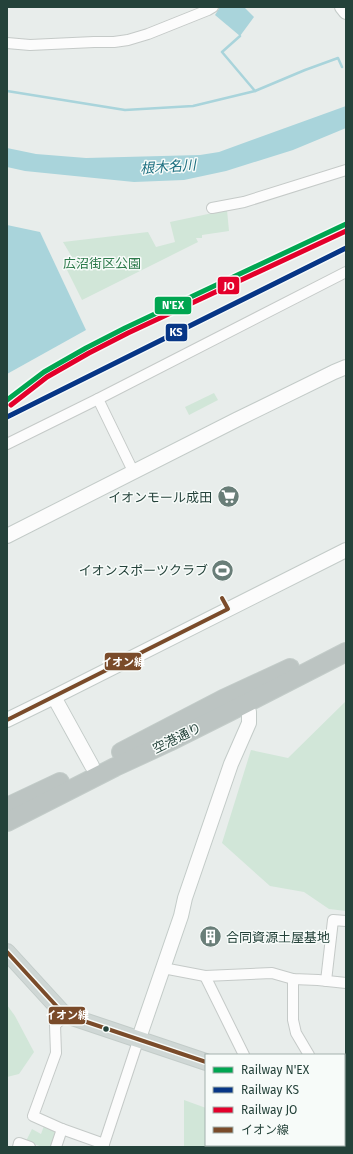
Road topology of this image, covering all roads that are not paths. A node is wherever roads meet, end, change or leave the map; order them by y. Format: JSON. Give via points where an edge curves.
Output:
{"nodes":[{"id":1,"x":213,"y":7,"type":"edge"},
{"id":2,"x":342,"y":7,"type":"edge"},
{"id":3,"x":346,"y":12,"type":"edge"},
{"id":4,"x":7,"y":43,"type":"edge"},
{"id":5,"x":346,"y":170,"type":"edge"},
{"id":6,"x":212,"y":208,"type":"dead end"},
{"id":7,"x":346,"y":272,"type":"edge"},
{"id":8,"x":346,"y":367,"type":"edge"},
{"id":9,"x":98,"y":399,"type":"junction"},
{"id":10,"x":7,"y":444,"type":"edge"},
{"id":11,"x":133,"y":471,"type":"junction"},
{"id":12,"x":7,"y":536,"type":"edge"},
{"id":13,"x":346,"y":550,"type":"edge"},
{"id":14,"x":346,"y":640,"type":"edge"},
{"id":15,"x":346,"y":652,"type":"edge"},
{"id":16,"x":54,"y":697,"type":"junction"},
{"id":17,"x":242,"y":698,"type":"junction"},
{"id":18,"x":7,"y":720,"type":"edge"},
{"id":19,"x":92,"y":766,"type":"junction"},
{"id":20,"x":7,"y":807,"type":"edge"},
{"id":21,"x":7,"y":822,"type":"edge"},
{"id":22,"x":346,"y":921,"type":"edge"},
{"id":23,"x":7,"y":952,"type":"edge"},
{"id":24,"x":163,"y":968,"type":"junction"},
{"id":25,"x":205,"y":976,"type":"junction"},
{"id":26,"x":293,"y":979,"type":"junction"},
{"id":27,"x":326,"y":981,"type":"junction"},
{"id":28,"x":346,"y":983,"type":"edge"},
{"id":29,"x":66,"y":1015,"type":"junction"},
{"id":30,"x":139,"y":1038,"type":"junction"},
{"id":31,"x":244,"y":1054,"type":"edge"},
{"id":32,"x":308,"y":1054,"type":"edge"},
{"id":33,"x":205,"y":1062,"type":"edge"},
{"id":34,"x":62,"y":1129,"type":"junction"},
{"id":35,"x":104,"y":1145,"type":"edge"},
{"id":36,"x":18,"y":1147,"type":"edge"},
{"id":37,"x":30,"y":1147,"type":"edge"},
{"id":38,"x":56,"y":1147,"type":"edge"}],
"edges":[{"from":1,"to":4,"type":"street","via":[[170,26],[128,40],[30,45]]},
{"from":2,"to":3,"type":"street"},
{"from":5,"to":6,"type":"street","via":[[244,202]]},
{"from":7,"to":9,"type":"street"},
{"from":8,"to":11,"type":"street"},
{"from":9,"to":10,"type":"street"},
{"from":9,"to":11,"type":"street"},
{"from":11,"to":12,"type":"street"},
{"from":13,"to":16,"type":"street"},
{"from":14,"to":17,"type":"highway","name":"空港通り","via":[[302,662]]},
{"from":15,"to":17,"type":"highway","name":"空港通り"},
{"from":16,"to":18,"type":"street"},
{"from":16,"to":19,"type":"street"},
{"from":17,"to":19,"type":"highway","name":"空港通り"},
{"from":17,"to":21,"type":"highway","name":"空港通り","via":[[169,742]]},
{"from":17,"to":24,"type":"street","via":[[249,712],[249,723],[231,764]]},
{"from":19,"to":20,"type":"highway","name":"空港通り"},
{"from":22,"to":27,"type":"street","via":[[333,920]]},
{"from":23,"to":29,"type":"main road"},
{"from":24,"to":25,"type":"street"},
{"from":24,"to":30,"type":"street"},
{"from":25,"to":26,"type":"street","via":[[272,973]]},
{"from":25,"to":31,"type":"street"},
{"from":26,"to":27,"type":"street"},
{"from":26,"to":32,"type":"street","via":[[293,1020],[296,1033]]},
{"from":27,"to":28,"type":"street"},
{"from":29,"to":30,"type":"main road"},
{"from":29,"to":34,"type":"street","via":[[55,1025],[56,1053],[33,1116]]},
{"from":30,"to":33,"type":"main road"},
{"from":30,"to":35,"type":"street"},
{"from":34,"to":35,"type":"street"},
{"from":34,"to":38,"type":"street"},
{"from":36,"to":37,"type":"street","via":[[19,1144]]}]}
